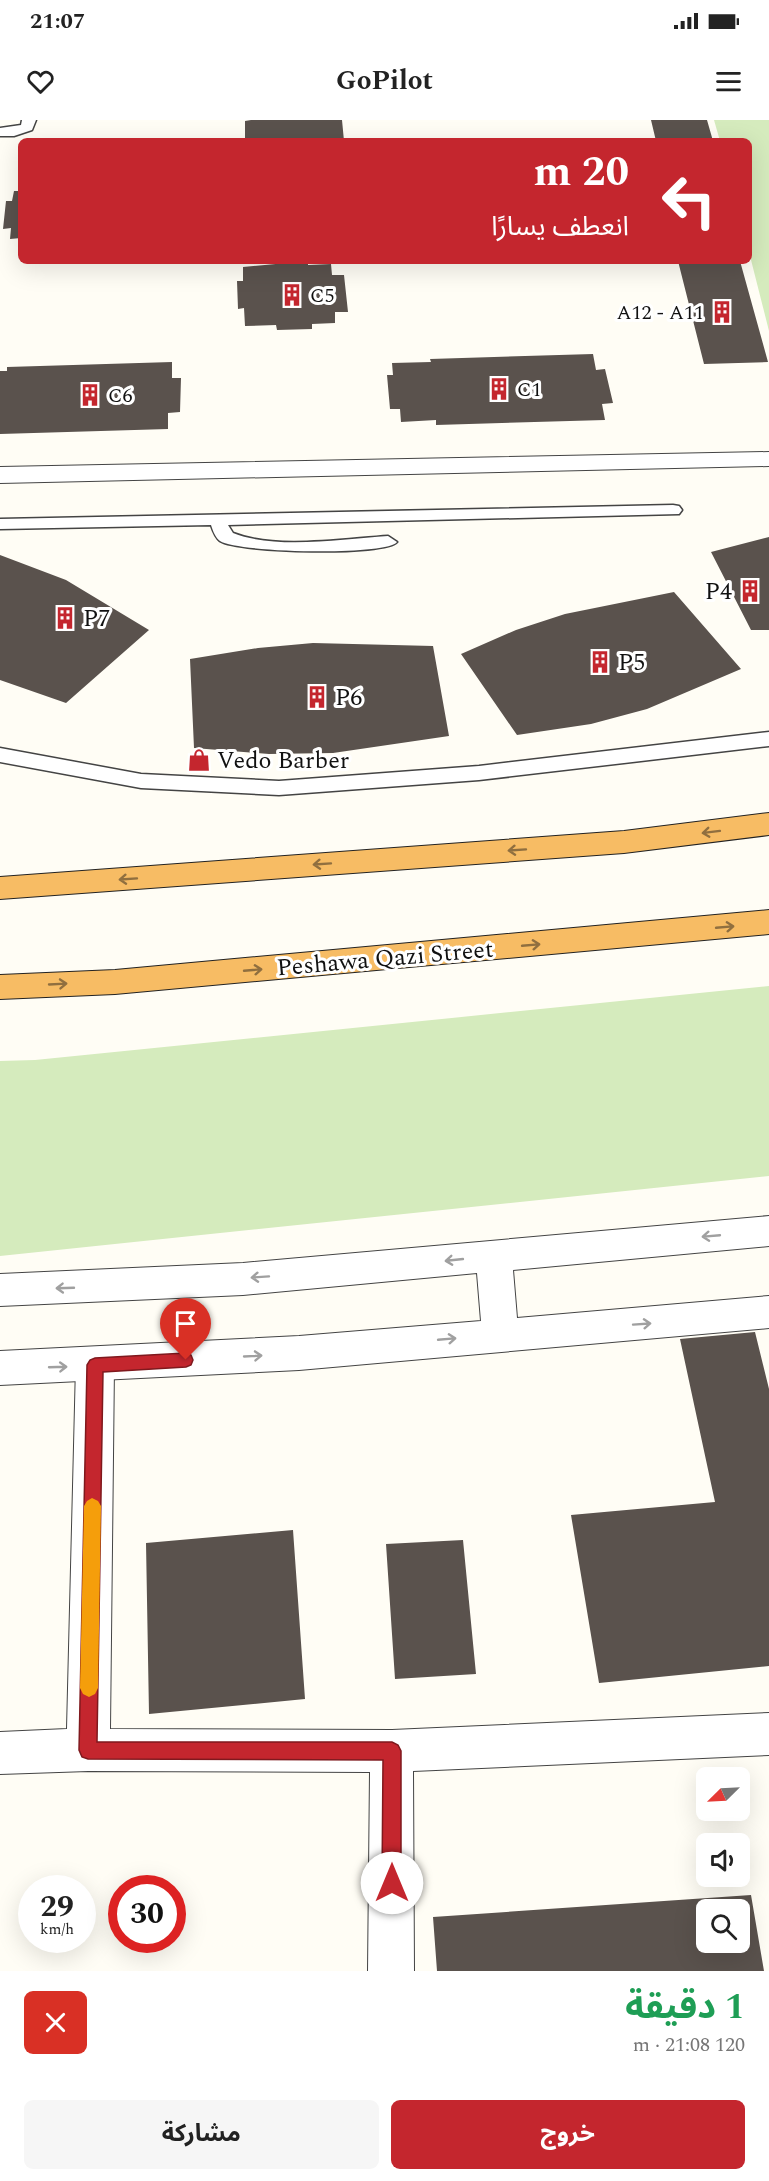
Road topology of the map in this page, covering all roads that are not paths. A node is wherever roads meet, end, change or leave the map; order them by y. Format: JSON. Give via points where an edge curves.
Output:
{"nodes":[{"id":1,"x":29,"y":120,"type":"edge"},
{"id":2,"x":0,"y":132,"type":"edge"},
{"id":3,"x":769,"y":459,"type":"edge"},
{"id":4,"x":0,"y":475,"type":"edge"},
{"id":5,"x":673,"y":510,"type":"dead end"},
{"id":6,"x":219,"y":521,"type":"junction"},
{"id":7,"x":0,"y":524,"type":"edge"},
{"id":8,"x":388,"y":542,"type":"dead end"},
{"id":9,"x":769,"y":739,"type":"edge"},
{"id":10,"x":0,"y":755,"type":"edge"},
{"id":11,"x":769,"y":824,"type":"edge"},
{"id":12,"x":0,"y":888,"type":"edge"},
{"id":13,"x":769,"y":922,"type":"edge"},
{"id":14,"x":0,"y":987,"type":"edge"},
{"id":15,"x":769,"y":1231,"type":"edge"},
{"id":16,"x":494,"y":1256,"type":"junction"},
{"id":17,"x":0,"y":1290,"type":"edge"},
{"id":18,"x":769,"y":1312,"type":"edge"},
{"id":19,"x":500,"y":1335,"type":"junction"},
{"id":20,"x":95,"y":1365,"type":"junction"},
{"id":21,"x":0,"y":1368,"type":"edge"},
{"id":22,"x":769,"y":1734,"type":"edge"},
{"id":23,"x":88,"y":1750,"type":"junction"},
{"id":24,"x":392,"y":1751,"type":"junction"},
{"id":25,"x":0,"y":1753,"type":"edge"},
{"id":26,"x":391,"y":1971,"type":"edge"}],
"edges":[{"from":1,"to":2,"type":"lane","via":[[22,130]]},
{"from":3,"to":4,"type":"street"},
{"from":5,"to":6,"type":"lane"},
{"from":6,"to":7,"type":"lane"},
{"from":6,"to":8,"type":"lane","via":[[221,531],[228,537],[255,544]]},
{"from":9,"to":10,"type":"lane","via":[[479,773],[279,788],[141,781]]},
{"from":11,"to":12,"type":"highway","one_way":true,"via":[[624,842]]},
{"from":14,"to":13,"type":"highway","name":"Peshawa Qazi Street","one_way":true,"via":[[115,982]]},
{"from":15,"to":16,"type":"street","one_way":true},
{"from":16,"to":17,"type":"street","one_way":true,"via":[[243,1279]]},
{"from":16,"to":19,"type":"street"},
{"from":19,"to":18,"type":"street","one_way":true},
{"from":20,"to":19,"type":"street","one_way":true,"via":[[299,1353]]},
{"from":21,"to":20,"type":"street","one_way":true},
{"from":20,"to":23,"type":"street"},
{"from":22,"to":24,"type":"street"},
{"from":23,"to":24,"type":"street"},
{"from":23,"to":25,"type":"street"},
{"from":24,"to":26,"type":"street"}]}
